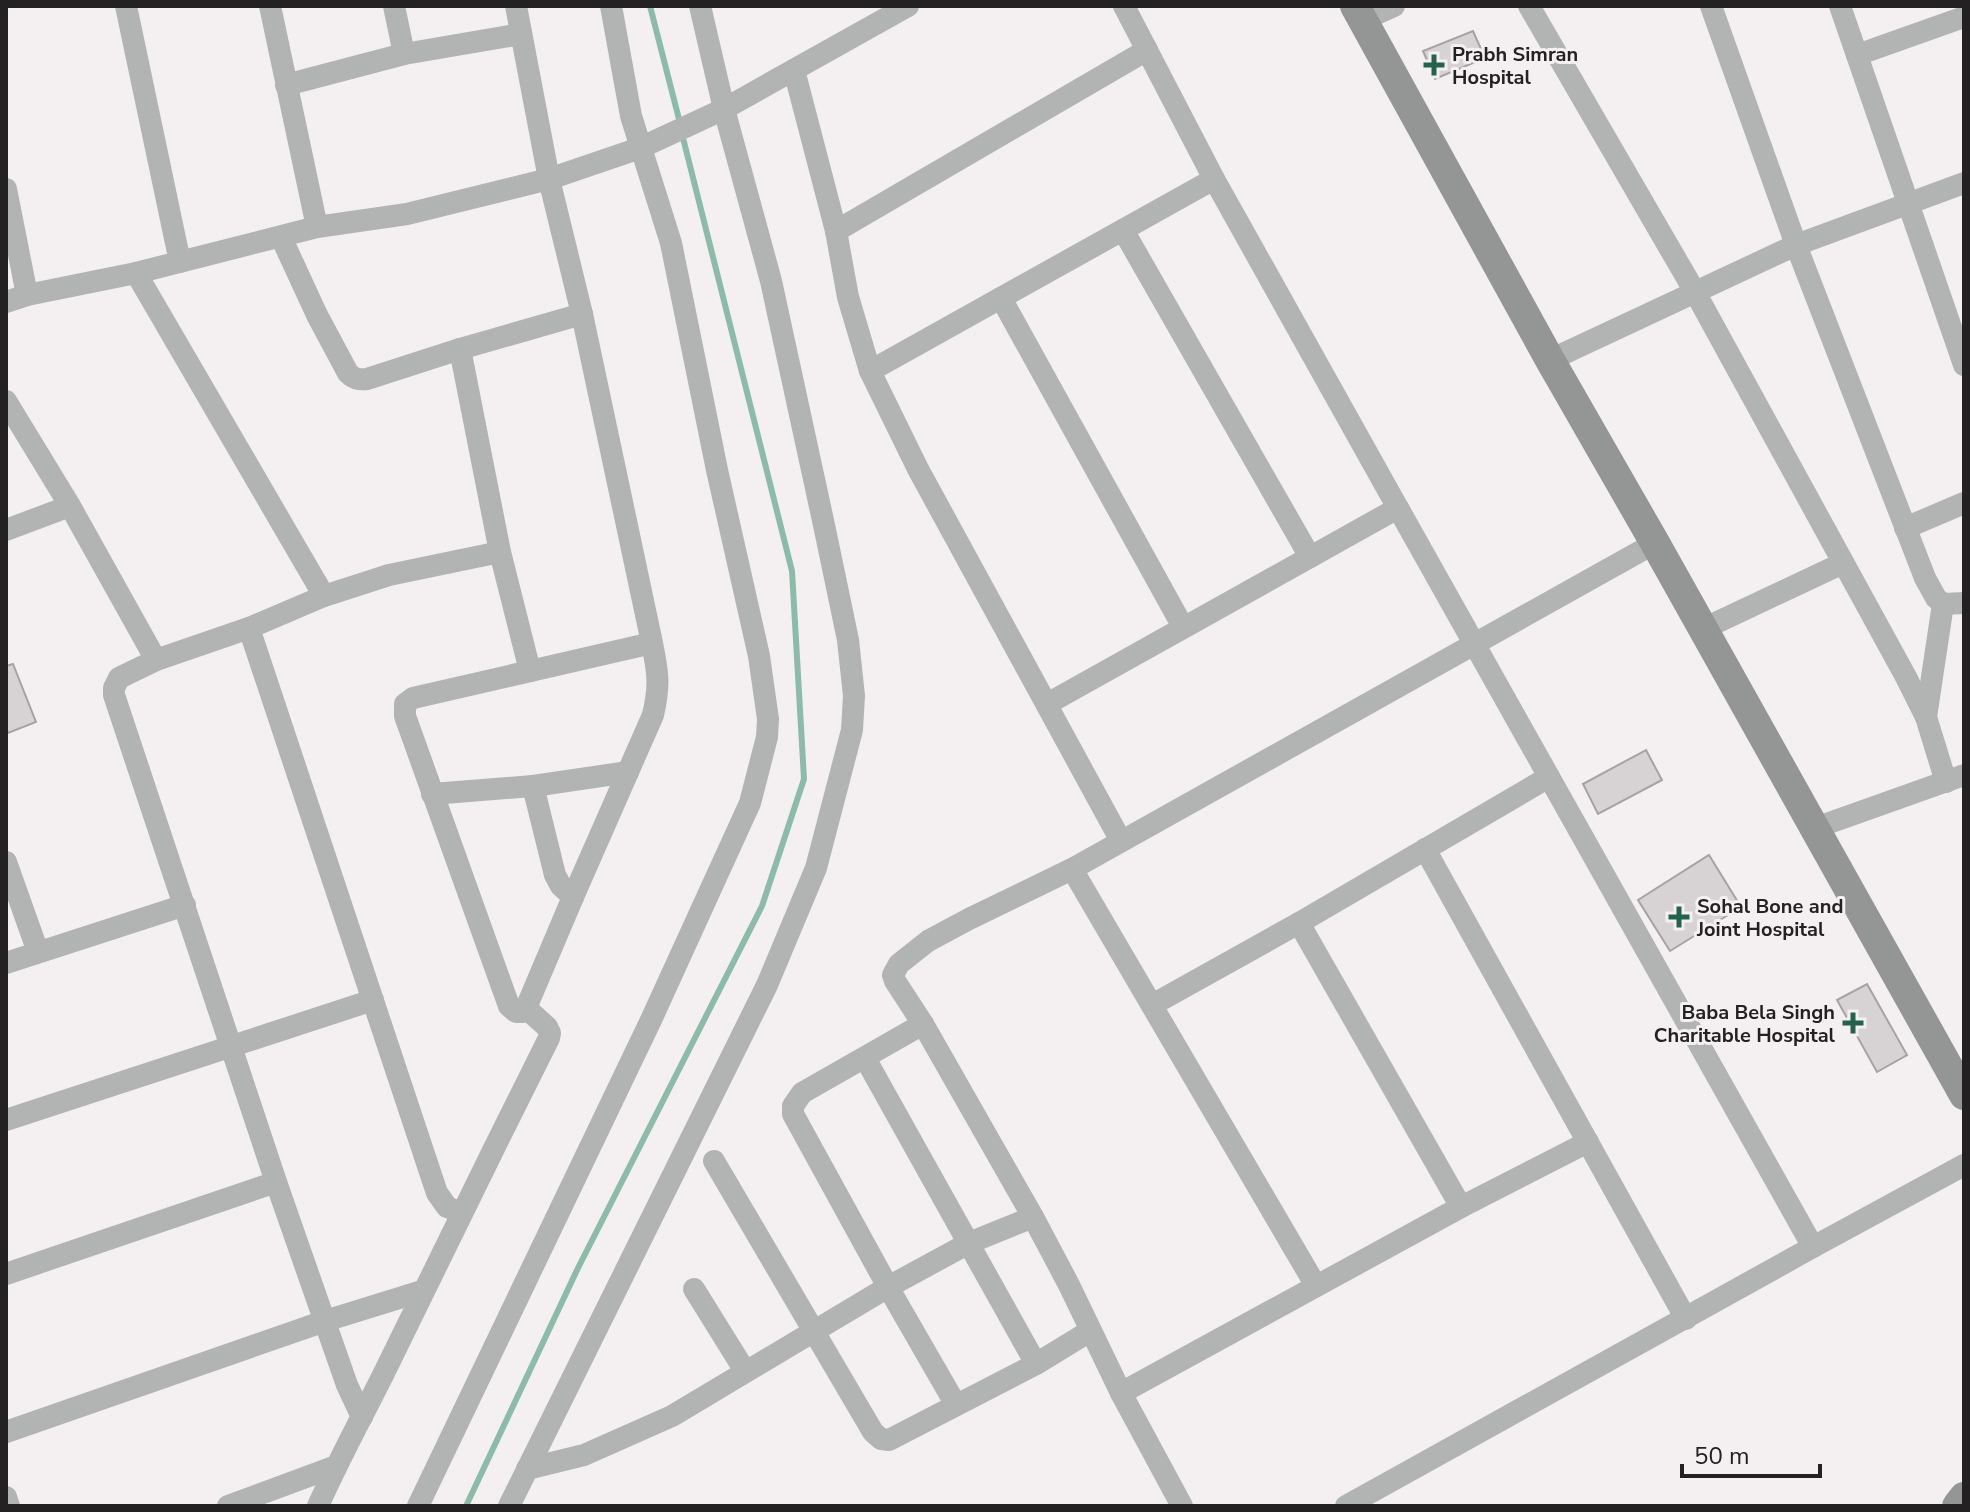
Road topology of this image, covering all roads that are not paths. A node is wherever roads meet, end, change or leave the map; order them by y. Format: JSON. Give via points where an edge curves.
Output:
{"nodes":[{"id":1,"x":126,"y":6,"type":"edge"},
{"id":2,"x":270,"y":6,"type":"edge"},
{"id":3,"x":394,"y":6,"type":"edge"},
{"id":4,"x":516,"y":6,"type":"edge"},
{"id":5,"x":611,"y":6,"type":"edge"},
{"id":6,"x":700,"y":6,"type":"edge"},
{"id":7,"x":908,"y":6,"type":"edge"},
{"id":8,"x":1124,"y":6,"type":"edge"},
{"id":9,"x":1394,"y":6,"type":"edge"},
{"id":10,"x":1529,"y":6,"type":"edge"},
{"id":11,"x":1711,"y":6,"type":"edge"},
{"id":12,"x":1840,"y":6,"type":"edge"},
{"id":13,"x":1359,"y":13,"type":"edge"},
{"id":14,"x":1964,"y":17,"type":"edge"},
{"id":15,"x":521,"y":34,"type":"junction"},
{"id":16,"x":1147,"y":50,"type":"junction"},
{"id":17,"x":404,"y":54,"type":"junction"},
{"id":18,"x":1857,"y":55,"type":"junction"},
{"id":19,"x":794,"y":70,"type":"junction"},
{"id":20,"x":286,"y":85,"type":"junction"},
{"id":21,"x":720,"y":111,"type":"junction"},
{"id":22,"x":645,"y":146,"type":"junction"},
{"id":23,"x":549,"y":179,"type":"junction"},
{"id":24,"x":1214,"y":179,"type":"junction"},
{"id":25,"x":1964,"y":183,"type":"edge"},
{"id":26,"x":6,"y":189,"type":"edge"},
{"id":27,"x":1909,"y":204,"type":"junction"},
{"id":28,"x":317,"y":227,"type":"junction"},
{"id":29,"x":1123,"y":230,"type":"junction"},
{"id":30,"x":836,"y":231,"type":"junction"},
{"id":31,"x":281,"y":237,"type":"junction"},
{"id":32,"x":1796,"y":245,"type":"junction"},
{"id":33,"x":180,"y":262,"type":"junction"},
{"id":34,"x":136,"y":273,"type":"junction"},
{"id":35,"x":1695,"y":292,"type":"junction"},
{"id":36,"x":1001,"y":298,"type":"junction"},
{"id":37,"x":16,"y":299,"type":"edge"},
{"id":38,"x":582,"y":314,"type":"junction"},
{"id":39,"x":460,"y":349,"type":"junction"},
{"id":40,"x":1550,"y":360,"type":"junction"},
{"id":41,"x":1964,"y":365,"type":"edge"},
{"id":42,"x":870,"y":371,"type":"junction"},
{"id":43,"x":6,"y":401,"type":"edge"},
{"id":44,"x":1964,"y":503,"type":"edge"},
{"id":45,"x":70,"y":506,"type":"junction"},
{"id":46,"x":1398,"y":508,"type":"junction"},
{"id":47,"x":1905,"y":528,"type":"junction"},
{"id":48,"x":6,"y":530,"type":"edge"},
{"id":49,"x":1655,"y":543,"type":"junction"},
{"id":50,"x":500,"y":552,"type":"junction"},
{"id":51,"x":1310,"y":557,"type":"junction"},
{"id":52,"x":1843,"y":563,"type":"junction"},
{"id":53,"x":324,"y":596,"type":"junction"},
{"id":54,"x":1954,"y":604,"type":"edge"},
{"id":55,"x":1183,"y":627,"type":"junction"},
{"id":56,"x":249,"y":628,"type":"junction"},
{"id":57,"x":1703,"y":629,"type":"junction"},
{"id":58,"x":652,"y":643,"type":"junction"},
{"id":59,"x":1474,"y":644,"type":"junction"},
{"id":60,"x":156,"y":660,"type":"junction"},
{"id":61,"x":530,"y":671,"type":"junction"},
{"id":62,"x":1047,"y":704,"type":"junction"},
{"id":63,"x":1926,"y":717,"type":"junction"},
{"id":64,"x":628,"y":772,"type":"junction"},
{"id":65,"x":1549,"y":777,"type":"junction"},
{"id":66,"x":1955,"y":778,"type":"edge"},
{"id":67,"x":533,"y":786,"type":"junction"},
{"id":68,"x":432,"y":794,"type":"junction"},
{"id":69,"x":1815,"y":828,"type":"junction"},
{"id":70,"x":1121,"y":841,"type":"junction"},
{"id":71,"x":1425,"y":849,"type":"junction"},
{"id":72,"x":6,"y":862,"type":"edge"},
{"id":73,"x":1072,"y":869,"type":"junction"},
{"id":74,"x":573,"y":897,"type":"junction"},
{"id":75,"x":185,"y":905,"type":"junction"},
{"id":76,"x":1299,"y":923,"type":"junction"},
{"id":77,"x":38,"y":952,"type":"junction"},
{"id":78,"x":6,"y":963,"type":"edge"},
{"id":79,"x":373,"y":1000,"type":"junction"},
{"id":80,"x":1152,"y":1005,"type":"junction"},
{"id":81,"x":526,"y":1008,"type":"junction"},
{"id":82,"x":923,"y":1024,"type":"junction"},
{"id":83,"x":232,"y":1047,"type":"junction"},
{"id":84,"x":865,"y":1058,"type":"junction"},
{"id":85,"x":1964,"y":1095,"type":"edge"},
{"id":86,"x":6,"y":1120,"type":"edge"},
{"id":87,"x":1588,"y":1142,"type":"junction"},
{"id":88,"x":714,"y":1161,"type":"dead end"},
{"id":89,"x":1964,"y":1165,"type":"edge"},
{"id":90,"x":276,"y":1182,"type":"junction"},
{"id":91,"x":1461,"y":1207,"type":"junction"},
{"id":92,"x":461,"y":1213,"type":"junction"},
{"id":93,"x":1033,"y":1217,"type":"junction"},
{"id":94,"x":969,"y":1243,"type":"junction"},
{"id":95,"x":1813,"y":1247,"type":"junction"},
{"id":96,"x":6,"y":1274,"type":"edge"},
{"id":97,"x":1316,"y":1286,"type":"junction"},
{"id":98,"x":888,"y":1287,"type":"junction"},
{"id":99,"x":694,"y":1289,"type":"dead end"},
{"id":100,"x":422,"y":1291,"type":"junction"},
{"id":101,"x":1686,"y":1319,"type":"junction"},
{"id":102,"x":325,"y":1321,"type":"junction"},
{"id":103,"x":813,"y":1330,"type":"junction"},
{"id":104,"x":1090,"y":1331,"type":"junction"},
{"id":105,"x":1036,"y":1364,"type":"junction"},
{"id":106,"x":745,"y":1371,"type":"junction"},
{"id":107,"x":1121,"y":1393,"type":"junction"},
{"id":108,"x":956,"y":1405,"type":"junction"},
{"id":109,"x":362,"y":1417,"type":"junction"},
{"id":110,"x":6,"y":1432,"type":"edge"},
{"id":111,"x":336,"y":1466,"type":"junction"},
{"id":112,"x":527,"y":1469,"type":"junction"},
{"id":113,"x":6,"y":1497,"type":"edge"},
{"id":114,"x":1964,"y":1497,"type":"edge"},
{"id":115,"x":9,"y":1506,"type":"edge"},
{"id":116,"x":228,"y":1506,"type":"edge"},
{"id":117,"x":318,"y":1506,"type":"edge"},
{"id":118,"x":418,"y":1506,"type":"edge"},
{"id":119,"x":509,"y":1506,"type":"edge"},
{"id":120,"x":1182,"y":1506,"type":"edge"},
{"id":121,"x":1346,"y":1506,"type":"edge"},
{"id":122,"x":1957,"y":1506,"type":"edge"}],
"edges":[{"from":1,"to":33,"type":"street"},
{"from":2,"to":20,"type":"street"},
{"from":3,"to":17,"type":"street"},
{"from":4,"to":15,"type":"street"},
{"from":5,"to":22,"type":"street","via":[[631,116]]},
{"from":6,"to":21,"type":"street"},
{"from":7,"to":19,"type":"street"},
{"from":8,"to":16,"type":"street"},
{"from":9,"to":13,"type":"street"},
{"from":10,"to":35,"type":"street"},
{"from":11,"to":32,"type":"street"},
{"from":12,"to":18,"type":"street"},
{"from":13,"to":40,"type":"main road"},
{"from":14,"to":18,"type":"street"},
{"from":15,"to":17,"type":"street"},
{"from":15,"to":23,"type":"street"},
{"from":16,"to":24,"type":"street"},
{"from":16,"to":30,"type":"street"},
{"from":17,"to":20,"type":"street"},
{"from":18,"to":27,"type":"street"},
{"from":19,"to":21,"type":"street"},
{"from":19,"to":30,"type":"street"},
{"from":20,"to":28,"type":"street"},
{"from":21,"to":22,"type":"street"},
{"from":21,"to":112,"type":"street","via":[[771,281],[848,640],[852,730],[816,868],[767,985]]},
{"from":22,"to":23,"type":"street"},
{"from":22,"to":118,"type":"street","via":[[671,243],[759,656],[767,737],[750,803]]},
{"from":23,"to":28,"type":"street","via":[[407,214]]},
{"from":23,"to":38,"type":"street"},
{"from":24,"to":29,"type":"street"},
{"from":24,"to":46,"type":"street"},
{"from":25,"to":27,"type":"street"},
{"from":26,"to":37,"type":"street"},
{"from":27,"to":32,"type":"street"},
{"from":27,"to":41,"type":"street"},
{"from":28,"to":31,"type":"street"},
{"from":29,"to":36,"type":"street"},
{"from":29,"to":51,"type":"street"},
{"from":30,"to":42,"type":"street"},
{"from":31,"to":33,"type":"street"},
{"from":31,"to":39,"type":"street","via":[[353,378],[367,379]]},
{"from":32,"to":35,"type":"street"},
{"from":32,"to":47,"type":"street"},
{"from":33,"to":34,"type":"street"},
{"from":34,"to":37,"type":"street"},
{"from":34,"to":53,"type":"street"},
{"from":35,"to":40,"type":"street"},
{"from":35,"to":52,"type":"street"},
{"from":36,"to":42,"type":"street"},
{"from":36,"to":55,"type":"street"},
{"from":38,"to":39,"type":"street"},
{"from":38,"to":58,"type":"street"},
{"from":39,"to":50,"type":"street"},
{"from":40,"to":49,"type":"main road"},
{"from":42,"to":62,"type":"street"},
{"from":43,"to":45,"type":"street"},
{"from":44,"to":47,"type":"street"},
{"from":45,"to":48,"type":"street"},
{"from":45,"to":60,"type":"street"},
{"from":46,"to":51,"type":"street"},
{"from":46,"to":59,"type":"street"},
{"from":47,"to":54,"type":"street","via":[[1930,589]]},
{"from":49,"to":57,"type":"main road"},
{"from":49,"to":59,"type":"street"},
{"from":50,"to":53,"type":"street","via":[[389,575]]},
{"from":50,"to":61,"type":"street"},
{"from":51,"to":55,"type":"street"},
{"from":52,"to":57,"type":"street"},
{"from":52,"to":63,"type":"street"},
{"from":53,"to":56,"type":"street"},
{"from":54,"to":63,"type":"street"},
{"from":55,"to":62,"type":"street"},
{"from":56,"to":60,"type":"street"},
{"from":56,"to":79,"type":"street"},
{"from":57,"to":69,"type":"main road"},
{"from":58,"to":61,"type":"street"},
{"from":58,"to":64,"type":"street","via":[[658,690]]},
{"from":59,"to":65,"type":"street"},
{"from":59,"to":70,"type":"street"},
{"from":60,"to":75,"type":"street","via":[[119,678],[114,695]]},
{"from":61,"to":68,"type":"street","via":[[405,704]]},
{"from":62,"to":70,"type":"street"},
{"from":63,"to":66,"type":"street"},
{"from":64,"to":67,"type":"street"},
{"from":64,"to":74,"type":"street"},
{"from":65,"to":71,"type":"street"},
{"from":65,"to":95,"type":"street"},
{"from":66,"to":69,"type":"street"},
{"from":67,"to":68,"type":"street"},
{"from":67,"to":74,"type":"street","via":[[555,875]]},
{"from":68,"to":81,"type":"street","via":[[509,1006],[521,1013]]},
{"from":69,"to":85,"type":"main road"},
{"from":70,"to":73,"type":"street"},
{"from":71,"to":76,"type":"street"},
{"from":71,"to":87,"type":"street"},
{"from":72,"to":77,"type":"street"},
{"from":73,"to":80,"type":"street"},
{"from":73,"to":82,"type":"street","via":[[928,941],[899,964],[895,981]]},
{"from":74,"to":81,"type":"street"},
{"from":75,"to":77,"type":"street"},
{"from":75,"to":83,"type":"street"},
{"from":76,"to":80,"type":"street"},
{"from":76,"to":91,"type":"street"},
{"from":77,"to":78,"type":"street"},
{"from":79,"to":83,"type":"street"},
{"from":79,"to":92,"type":"street","via":[[437,1193],[447,1207]]},
{"from":80,"to":97,"type":"street"},
{"from":81,"to":92,"type":"street","via":[[547,1027],[549,1038]]},
{"from":82,"to":84,"type":"street"},
{"from":82,"to":93,"type":"street"},
{"from":83,"to":86,"type":"street"},
{"from":83,"to":90,"type":"street"},
{"from":84,"to":94,"type":"street"},
{"from":84,"to":98,"type":"street","via":[[802,1093],[793,1114]]},
{"from":87,"to":91,"type":"street"},
{"from":87,"to":101,"type":"street"},
{"from":88,"to":103,"type":"street"},
{"from":89,"to":95,"type":"street"},
{"from":90,"to":96,"type":"street"},
{"from":90,"to":102,"type":"street"},
{"from":91,"to":97,"type":"street"},
{"from":92,"to":100,"type":"street"},
{"from":93,"to":94,"type":"street"},
{"from":93,"to":104,"type":"street"},
{"from":94,"to":98,"type":"street"},
{"from":94,"to":105,"type":"street"},
{"from":95,"to":101,"type":"street"},
{"from":97,"to":107,"type":"street"},
{"from":98,"to":103,"type":"street"},
{"from":98,"to":108,"type":"street"},
{"from":99,"to":106,"type":"street"},
{"from":100,"to":102,"type":"street"},
{"from":100,"to":109,"type":"street"},
{"from":101,"to":121,"type":"street"},
{"from":102,"to":109,"type":"street"},
{"from":102,"to":110,"type":"street"},
{"from":103,"to":106,"type":"street"},
{"from":103,"to":108,"type":"street","via":[[881,1439],[889,1440]]},
{"from":104,"to":105,"type":"street"},
{"from":104,"to":107,"type":"street"},
{"from":105,"to":108,"type":"street"},
{"from":106,"to":112,"type":"street","via":[[672,1416],[620,1440]]},
{"from":107,"to":120,"type":"street"},
{"from":109,"to":111,"type":"street"},
{"from":111,"to":116,"type":"street"},
{"from":111,"to":117,"type":"street"},
{"from":112,"to":119,"type":"street"},
{"from":113,"to":115,"type":"street"},
{"from":114,"to":122,"type":"main road"}]}
